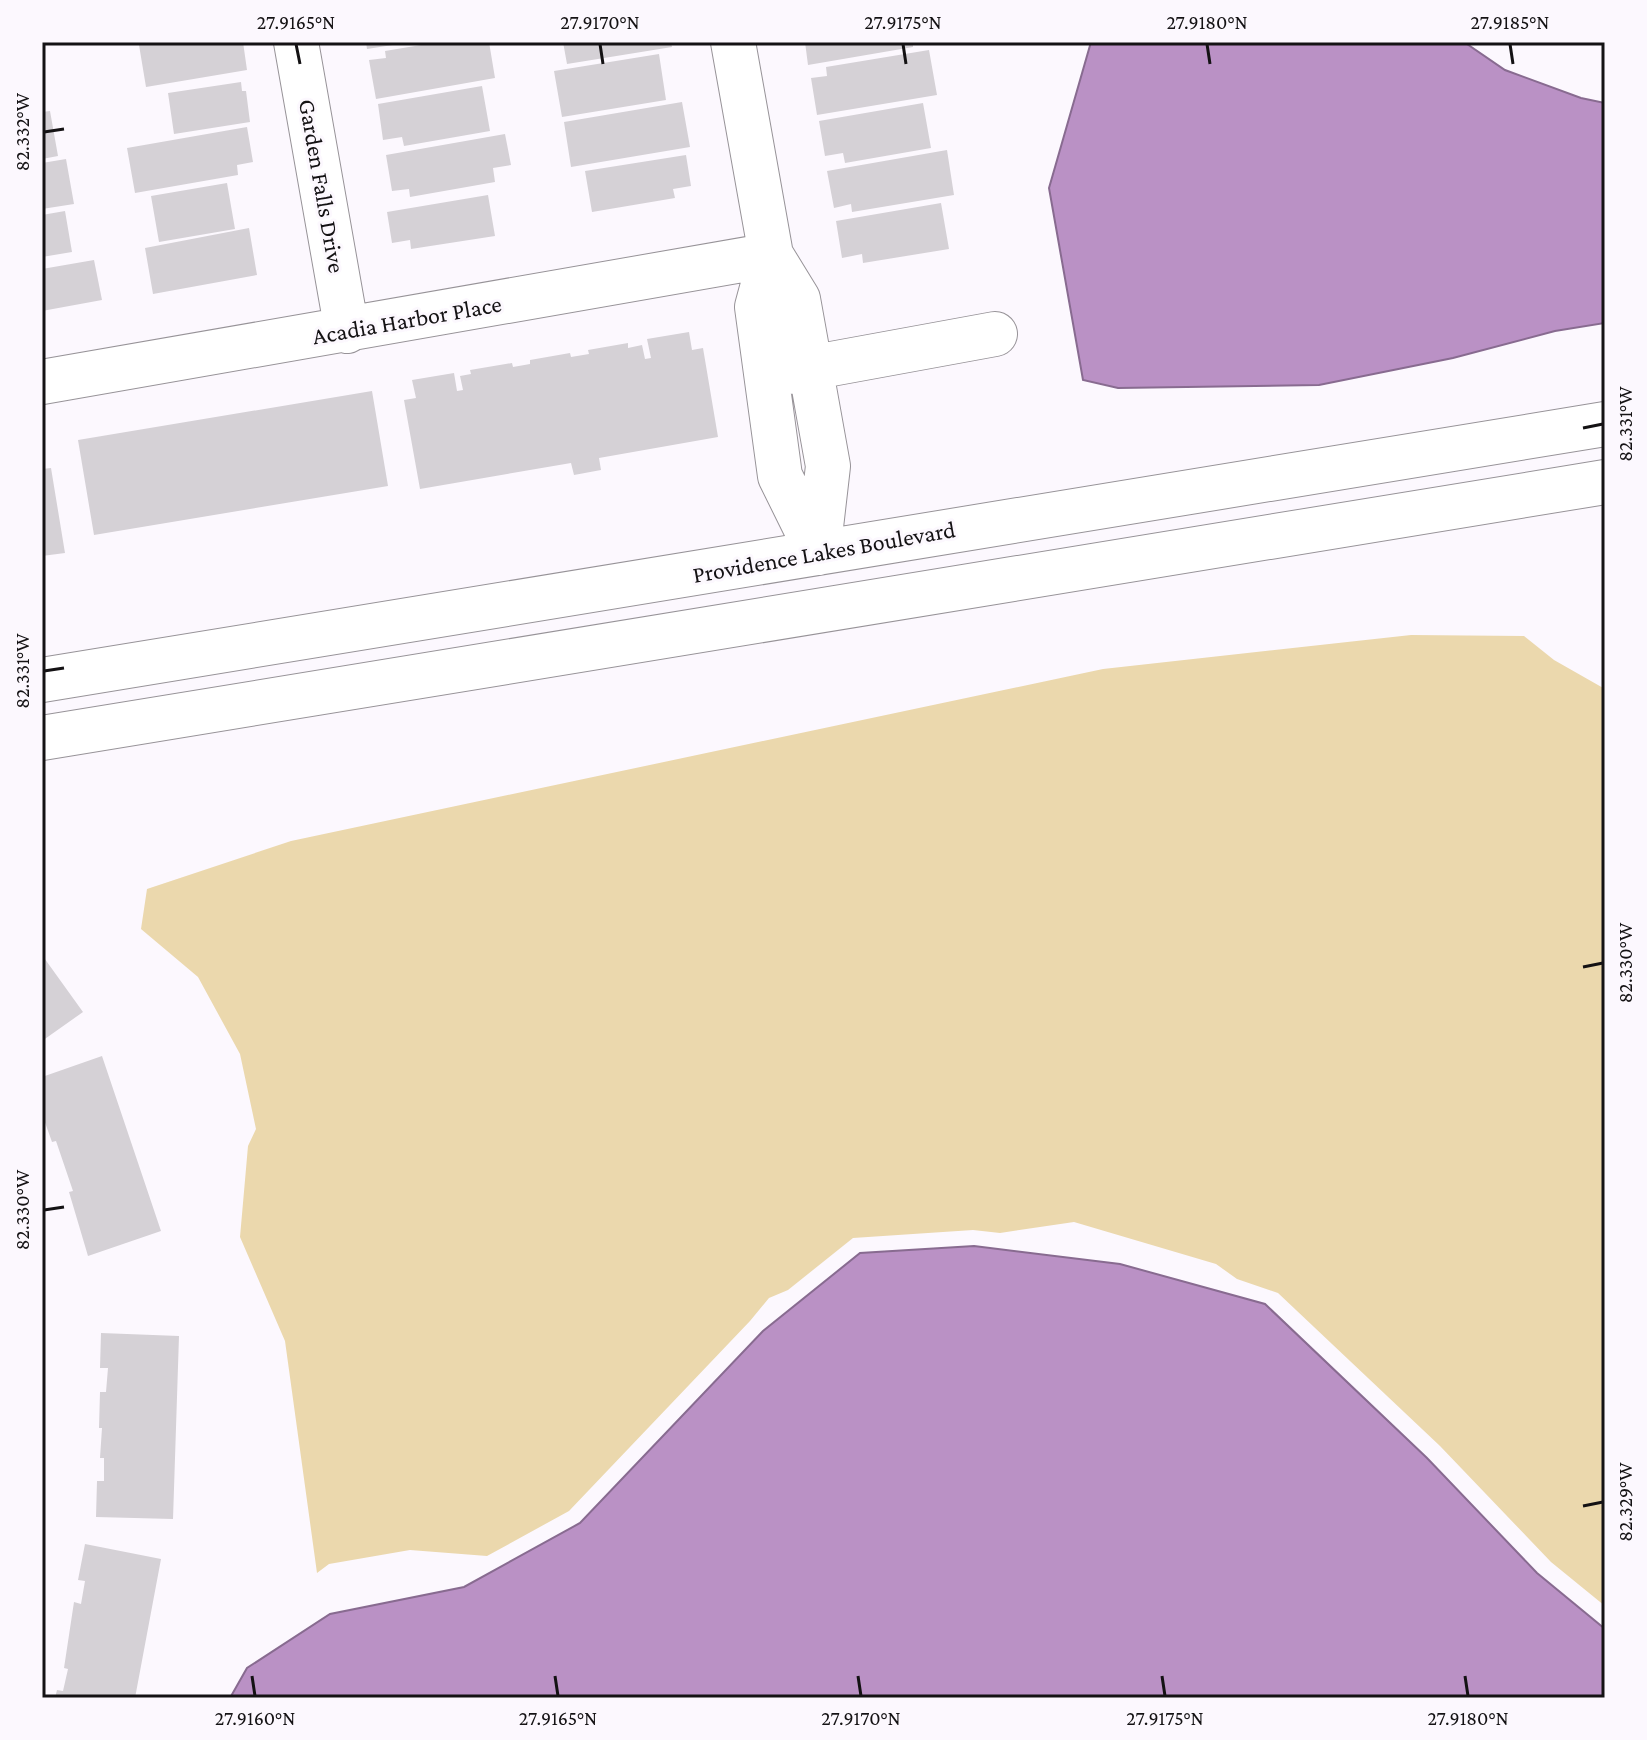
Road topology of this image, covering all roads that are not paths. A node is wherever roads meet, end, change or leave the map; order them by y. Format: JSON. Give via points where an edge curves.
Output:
{"nodes":[{"id":1,"x":296,"y":42,"type":"edge"},
{"id":2,"x":733,"y":42,"type":"edge"},
{"id":3,"x":771,"y":255,"type":"junction"},
{"id":4,"x":347,"y":331,"type":"junction"},
{"id":5,"x":995,"y":334,"type":"dead end"},
{"id":6,"x":811,"y":368,"type":"junction"},
{"id":7,"x":768,"y":376,"type":"junction"},
{"id":8,"x":42,"y":382,"type":"edge"},
{"id":9,"x":1605,"y":424,"type":"edge"},
{"id":10,"x":1605,"y":482,"type":"edge"},
{"id":11,"x":818,"y":553,"type":"junction"},
{"id":12,"x":828,"y":609,"type":"junction"},
{"id":13,"x":42,"y":680,"type":"edge"},
{"id":14,"x":42,"y":738,"type":"edge"}],
"edges":[{"from":1,"to":4,"type":"street","name":"Garden Falls Drive"},
{"from":2,"to":3,"type":"street"},
{"from":3,"to":4,"type":"street","name":"Acadia Harbor Place"},
{"from":3,"to":6,"type":"street","via":[[798,299]]},
{"from":3,"to":7,"type":"street","via":[[757,307]]},
{"from":4,"to":8,"type":"street","name":"Acadia Harbor Place"},
{"from":5,"to":6,"type":"street"},
{"from":6,"to":7,"type":"street"},
{"from":6,"to":11,"type":"street","via":[[828,466]]},
{"from":7,"to":11,"type":"street","via":[[780,476]]},
{"from":9,"to":11,"type":"street","name":"Providence Lakes Boulevard"},
{"from":10,"to":12,"type":"street"},
{"from":11,"to":12,"type":"street"},
{"from":11,"to":13,"type":"street","name":"Providence Lakes Boulevard"},
{"from":12,"to":14,"type":"street"}]}
